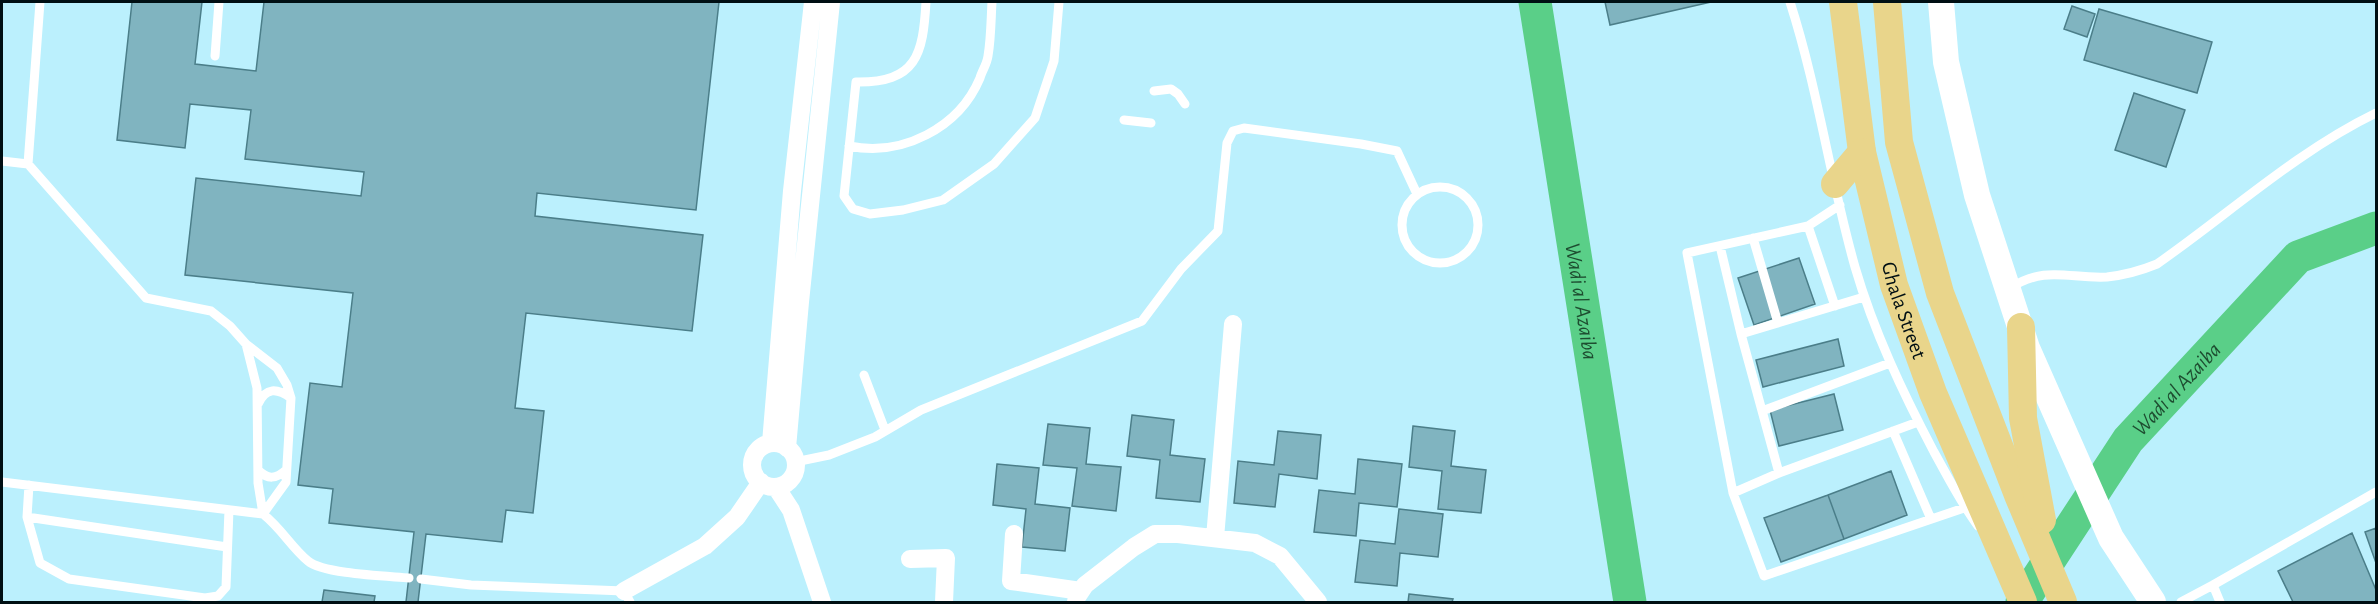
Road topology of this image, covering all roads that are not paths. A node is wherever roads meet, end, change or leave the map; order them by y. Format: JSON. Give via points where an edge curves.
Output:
{"nodes":[{"id":1,"x":40,"y":2,"type":"edge"},
{"id":2,"x":219,"y":2,"type":"edge"},
{"id":3,"x":813,"y":2,"type":"edge"},
{"id":4,"x":831,"y":2,"type":"edge"},
{"id":5,"x":926,"y":2,"type":"edge"},
{"id":6,"x":992,"y":2,"type":"edge"},
{"id":7,"x":1059,"y":2,"type":"edge"},
{"id":8,"x":1790,"y":2,"type":"edge"},
{"id":9,"x":1843,"y":2,"type":"edge"},
{"id":10,"x":1887,"y":2,"type":"edge"},
{"id":11,"x":1941,"y":2,"type":"edge"},
{"id":12,"x":215,"y":56,"type":"dead end"},
{"id":13,"x":1154,"y":91,"type":"dead end"},
{"id":14,"x":1185,"y":104,"type":"dead end"},
{"id":15,"x":2376,"y":113,"type":"edge"},
{"id":16,"x":1124,"y":120,"type":"dead end"},
{"id":17,"x":1151,"y":123,"type":"dead end"},
{"id":18,"x":849,"y":146,"type":"junction"},
{"id":19,"x":1862,"y":152,"type":"junction"},
{"id":20,"x":2,"y":161,"type":"edge"},
{"id":21,"x":28,"y":164,"type":"junction"},
{"id":22,"x":1417,"y":194,"type":"junction"},
{"id":23,"x":1838,"y":194,"type":"junction"},
{"id":24,"x":1808,"y":226,"type":"junction"},
{"id":25,"x":1753,"y":238,"type":"junction"},
{"id":26,"x":1720,"y":246,"type":"junction"},
{"id":27,"x":2008,"y":289,"type":"junction"},
{"id":28,"x":1864,"y":297,"type":"junction"},
{"id":29,"x":1835,"y":306,"type":"junction"},
{"id":30,"x":1778,"y":323,"type":"junction"},
{"id":31,"x":1233,"y":324,"type":"dead end"},
{"id":32,"x":2021,"y":327,"type":"junction"},
{"id":33,"x":1741,"y":334,"type":"junction"},
{"id":34,"x":246,"y":344,"type":"junction"},
{"id":35,"x":1890,"y":363,"type":"junction"},
{"id":36,"x":864,"y":375,"type":"dead end"},
{"id":37,"x":291,"y":398,"type":"junction"},
{"id":38,"x":257,"y":406,"type":"junction"},
{"id":39,"x":1762,"y":411,"type":"junction"},
{"id":40,"x":1918,"y":422,"type":"junction"},
{"id":41,"x":885,"y":430,"type":"junction"},
{"id":42,"x":1893,"y":431,"type":"junction"},
{"id":43,"x":785,"y":451,"type":"junction"},
{"id":44,"x":258,"y":470,"type":"junction"},
{"id":45,"x":286,"y":470,"type":"junction"},
{"id":46,"x":1779,"y":473,"type":"junction"},
{"id":47,"x":2,"y":482,"type":"edge"},
{"id":48,"x":769,"y":484,"type":"junction"},
{"id":49,"x":29,"y":485,"type":"junction"},
{"id":50,"x":2376,"y":492,"type":"edge"},
{"id":51,"x":1733,"y":493,"type":"junction"},
{"id":52,"x":1964,"y":507,"type":"junction"},
{"id":53,"x":228,"y":510,"type":"junction"},
{"id":54,"x":263,"y":514,"type":"junction"},
{"id":55,"x":27,"y":517,"type":"junction"},
{"id":56,"x":1931,"y":519,"type":"junction"},
{"id":57,"x":1014,"y":534,"type":"dead end"},
{"id":58,"x":1215,"y":538,"type":"junction"},
{"id":59,"x":227,"y":547,"type":"junction"},
{"id":60,"x":910,"y":559,"type":"dead end"},
{"id":61,"x":2007,"y":566,"type":"junction"},
{"id":62,"x":409,"y":578,"type":"dead end"},
{"id":63,"x":421,"y":579,"type":"dead end"},
{"id":64,"x":2213,"y":585,"type":"junction"},
{"id":65,"x":2059,"y":593,"type":"edge"},
{"id":66,"x":627,"y":597,"type":"edge"},
{"id":67,"x":1078,"y":597,"type":"edge"},
{"id":68,"x":822,"y":603,"type":"edge"},
{"id":69,"x":944,"y":603,"type":"edge"},
{"id":70,"x":1318,"y":603,"type":"edge"},
{"id":71,"x":2023,"y":603,"type":"edge"},
{"id":72,"x":2153,"y":603,"type":"edge"},
{"id":73,"x":2181,"y":603,"type":"edge"},
{"id":74,"x":2220,"y":603,"type":"edge"}],
"edges":[{"from":1,"to":21,"type":"lane"},
{"from":2,"to":12,"type":"lane"},
{"from":3,"to":43,"type":"street","via":[[792,191]]},
{"from":4,"to":43,"type":"street"},
{"from":5,"to":18,"type":"lane","via":[[920,51],[909,67],[878,82],[856,82]]},
{"from":6,"to":18,"type":"lane","via":[[988,58],[972,95],[947,122],[913,142],[865,150]]},
{"from":7,"to":18,"type":"lane","via":[[1054,61],[1035,118],[994,164],[944,200],[870,214],[853,209],[844,196]]},
{"from":8,"to":23,"type":"lane","via":[[1805,49]]},
{"from":9,"to":19,"type":"main road","name":"Ghala Street"},
{"from":10,"to":65,"type":"main road","name":"Ghala Street","via":[[1899,142],[1940,293]]},
{"from":11,"to":27,"type":"street","via":[[1946,62],[1977,195]]},
{"from":13,"to":14,"type":"lane","via":[[1171,89]]},
{"from":15,"to":27,"type":"lane","via":[[2284,167],[2157,264],[2133,274],[2106,277],[2048,273],[2024,279]]},
{"from":16,"to":17,"type":"lane"},
{"from":19,"to":23,"type":"main road"},
{"from":19,"to":61,"type":"main road","name":"Ghala Street","via":[[1898,296],[1933,393]]},
{"from":20,"to":21,"type":"lane"},
{"from":21,"to":34,"type":"lane","via":[[146,298],[211,311]]},
{"from":22,"to":22,"type":"lane","via":[[1403,213],[1401,225],[1409,248],[1428,262],[1452,261],[1464,255],[1477,233],[1478,220],[1466,197],[1442,187]]},
{"from":22,"to":41,"type":"lane","via":[[1397,151],[1244,128],[1233,131],[1227,143],[1218,231],[1181,269],[1143,321],[963,392]]},
{"from":23,"to":24,"type":"lane"},
{"from":23,"to":28,"type":"lane"},
{"from":24,"to":25,"type":"lane"},
{"from":24,"to":29,"type":"lane"},
{"from":25,"to":26,"type":"lane"},
{"from":25,"to":30,"type":"lane"},
{"from":26,"to":33,"type":"lane"},
{"from":26,"to":51,"type":"lane","via":[[1687,253]]},
{"from":27,"to":32,"type":"street"},
{"from":28,"to":29,"type":"lane"},
{"from":28,"to":35,"type":"lane"},
{"from":29,"to":30,"type":"lane"},
{"from":30,"to":33,"type":"lane"},
{"from":31,"to":58,"type":"street"},
{"from":32,"to":65,"type":"main road","via":[[2023,418]]},
{"from":32,"to":72,"type":"street","via":[[2111,538]]},
{"from":33,"to":39,"type":"lane"},
{"from":34,"to":37,"type":"lane","via":[[277,368]]},
{"from":34,"to":38,"type":"lane","via":[[257,388]]},
{"from":35,"to":39,"type":"lane"},
{"from":35,"to":40,"type":"lane"},
{"from":36,"to":41,"type":"lane"},
{"from":37,"to":38,"type":"lane","via":[[276,390],[269,391]]},
{"from":37,"to":45,"type":"lane"},
{"from":38,"to":44,"type":"lane"},
{"from":39,"to":46,"type":"lane"},
{"from":40,"to":42,"type":"lane"},
{"from":40,"to":52,"type":"lane"},
{"from":41,"to":43,"type":"lane","via":[[829,455]]},
{"from":42,"to":46,"type":"lane"},
{"from":42,"to":56,"type":"lane"},
{"from":43,"to":48,"type":"street","via":[[795,469],[789,481]]},
{"from":43,"to":48,"type":"street","via":[[759,449],[752,461],[754,474]]},
{"from":44,"to":45,"type":"lane","via":[[268,478]]},
{"from":44,"to":54,"type":"lane"},
{"from":45,"to":54,"type":"lane","via":[[286,482]]},
{"from":46,"to":51,"type":"lane"},
{"from":47,"to":49,"type":"lane"},
{"from":48,"to":66,"type":"street","via":[[705,546]]},
{"from":48,"to":68,"type":"street","via":[[791,510]]},
{"from":49,"to":53,"type":"lane"},
{"from":49,"to":55,"type":"lane"},
{"from":50,"to":64,"type":"lane"},
{"from":51,"to":56,"type":"lane","via":[[1764,576]]},
{"from":52,"to":56,"type":"lane"},
{"from":52,"to":61,"type":"lane"},
{"from":53,"to":54,"type":"lane"},
{"from":53,"to":59,"type":"lane"},
{"from":54,"to":62,"type":"lane","via":[[310,563],[328,570]]},
{"from":55,"to":59,"type":"lane"},
{"from":55,"to":59,"type":"lane","via":[[40,563],[81,581],[212,598],[226,587]]},
{"from":57,"to":67,"type":"street","via":[[1011,580]]},
{"from":58,"to":67,"type":"street","via":[[1155,534],[1085,585]]},
{"from":58,"to":70,"type":"street","via":[[1255,543],[1280,556]]},
{"from":60,"to":69,"type":"street","via":[[946,558]]},
{"from":61,"to":71,"type":"main road","name":"Ghala Street"},
{"from":63,"to":66,"type":"lane"},
{"from":64,"to":73,"type":"lane"},
{"from":64,"to":74,"type":"lane"}]}
